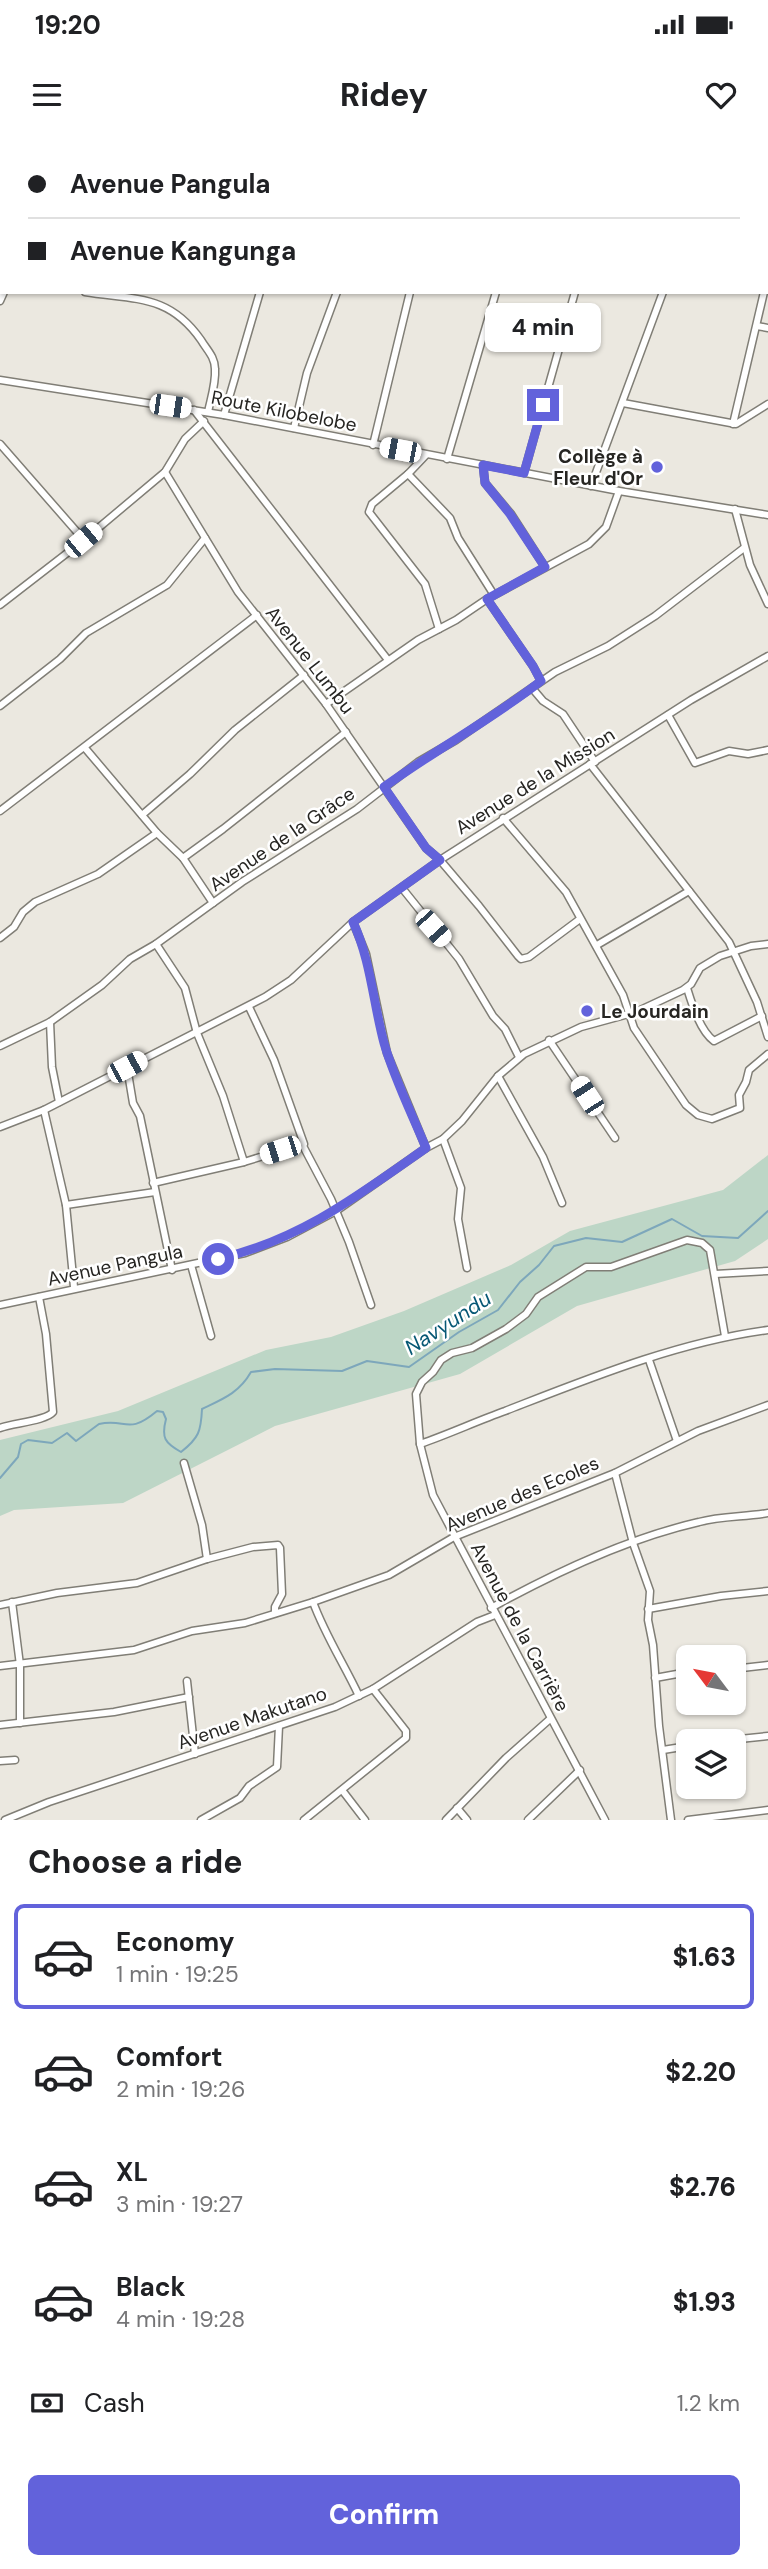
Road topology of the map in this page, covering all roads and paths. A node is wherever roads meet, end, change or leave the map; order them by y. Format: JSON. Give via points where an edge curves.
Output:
{"nodes":[{"id":1,"x":99,"y":294,"type":"edge"},
{"id":2,"x":259,"y":294,"type":"edge"},
{"id":3,"x":336,"y":294,"type":"edge"},
{"id":4,"x":410,"y":294,"type":"edge"},
{"id":5,"x":495,"y":294,"type":"edge"},
{"id":6,"x":574,"y":294,"type":"edge"},
{"id":7,"x":662,"y":294,"type":"edge"},
{"id":8,"x":764,"y":294,"type":"edge"},
{"id":9,"x":757,"y":326,"type":"junction"},
{"id":10,"x":768,"y":328,"type":"edge"},
{"id":11,"x":0,"y":380,"type":"edge"},
{"id":12,"x":623,"y":403,"type":"junction"},
{"id":13,"x":768,"y":404,"type":"edge"},
{"id":14,"x":194,"y":409,"type":"junction"},
{"id":15,"x":761,"y":410,"type":"junction"},
{"id":16,"x":208,"y":412,"type":"junction"},
{"id":17,"x":768,"y":414,"type":"edge"},
{"id":18,"x":224,"y":415,"type":"junction"},
{"id":19,"x":204,"y":421,"type":"junction"},
{"id":20,"x":733,"y":424,"type":"junction"},
{"id":21,"x":294,"y":428,"type":"junction"},
{"id":22,"x":0,"y":444,"type":"edge"},
{"id":23,"x":373,"y":445,"type":"junction"},
{"id":24,"x":426,"y":455,"type":"junction"},
{"id":25,"x":447,"y":459,"type":"junction"},
{"id":26,"x":483,"y":465,"type":"junction"},
{"id":27,"x":165,"y":472,"type":"junction"},
{"id":28,"x":524,"y":473,"type":"junction"},
{"id":29,"x":408,"y":474,"type":"junction"},
{"id":30,"x":591,"y":486,"type":"junction"},
{"id":31,"x":619,"y":491,"type":"junction"},
{"id":32,"x":735,"y":509,"type":"junction"},
{"id":33,"x":768,"y":515,"type":"edge"},
{"id":34,"x":205,"y":538,"type":"junction"},
{"id":35,"x":83,"y":540,"type":"junction"},
{"id":36,"x":744,"y":548,"type":"junction"},
{"id":37,"x":545,"y":567,"type":"junction"},
{"id":38,"x":494,"y":595,"type":"junction"},
{"id":39,"x":487,"y":599,"type":"junction"},
{"id":40,"x":0,"y":604,"type":"edge"},
{"id":41,"x":768,"y":604,"type":"edge"},
{"id":42,"x":257,"y":615,"type":"junction"},
{"id":43,"x":439,"y":629,"type":"junction"},
{"id":44,"x":768,"y":656,"type":"edge"},
{"id":45,"x":388,"y":660,"type":"junction"},
{"id":46,"x":304,"y":675,"type":"junction"},
{"id":47,"x":541,"y":681,"type":"junction"},
{"id":48,"x":532,"y":688,"type":"junction"},
{"id":49,"x":326,"y":704,"type":"junction"},
{"id":50,"x":0,"y":706,"type":"edge"},
{"id":51,"x":667,"y":715,"type":"junction"},
{"id":52,"x":346,"y":732,"type":"junction"},
{"id":53,"x":85,"y":748,"type":"junction"},
{"id":54,"x":768,"y":750,"type":"edge"},
{"id":55,"x":592,"y":763,"type":"junction"},
{"id":56,"x":384,"y":787,"type":"junction"},
{"id":57,"x":0,"y":811,"type":"edge"},
{"id":58,"x":142,"y":815,"type":"junction"},
{"id":59,"x":503,"y":818,"type":"junction"},
{"id":60,"x":157,"y":832,"type":"junction"},
{"id":61,"x":183,"y":858,"type":"junction"},
{"id":62,"x":440,"y":860,"type":"junction"},
{"id":63,"x":402,"y":888,"type":"junction"},
{"id":64,"x":689,"y":891,"type":"junction"},
{"id":65,"x":213,"y":904,"type":"junction"},
{"id":66,"x":580,"y":919,"type":"junction"},
{"id":67,"x":353,"y":922,"type":"junction"},
{"id":68,"x":0,"y":938,"type":"edge"},
{"id":69,"x":156,"y":944,"type":"junction"},
{"id":70,"x":768,"y":944,"type":"edge"},
{"id":71,"x":597,"y":945,"type":"junction"},
{"id":72,"x":734,"y":951,"type":"junction"},
{"id":73,"x":687,"y":988,"type":"junction"},
{"id":74,"x":249,"y":1007,"type":"junction"},
{"id":75,"x":628,"y":1014,"type":"junction"},
{"id":76,"x":762,"y":1016,"type":"junction"},
{"id":77,"x":50,"y":1022,"type":"junction"},
{"id":78,"x":197,"y":1033,"type":"junction"},
{"id":79,"x":768,"y":1037,"type":"edge"},
{"id":80,"x":549,"y":1040,"type":"junction"},
{"id":81,"x":0,"y":1046,"type":"edge"},
{"id":82,"x":768,"y":1054,"type":"edge"},
{"id":83,"x":519,"y":1057,"type":"junction"},
{"id":84,"x":127,"y":1067,"type":"junction"},
{"id":85,"x":498,"y":1076,"type":"junction"},
{"id":86,"x":59,"y":1102,"type":"junction"},
{"id":87,"x":44,"y":1110,"type":"junction"},
{"id":88,"x":0,"y":1127,"type":"edge"},
{"id":89,"x":615,"y":1138,"type":"dead end"},
{"id":90,"x":443,"y":1139,"type":"junction"},
{"id":91,"x":303,"y":1144,"type":"junction"},
{"id":92,"x":426,"y":1148,"type":"junction"},
{"id":93,"x":244,"y":1162,"type":"junction"},
{"id":94,"x":153,"y":1183,"type":"junction"},
{"id":95,"x":155,"y":1192,"type":"junction"},
{"id":96,"x":562,"y":1203,"type":"dead end"},
{"id":97,"x":66,"y":1205,"type":"junction"},
{"id":98,"x":336,"y":1211,"type":"junction"},
{"id":99,"x":191,"y":1265,"type":"junction"},
{"id":100,"x":467,"y":1268,"type":"dead end"},
{"id":101,"x":172,"y":1270,"type":"junction"},
{"id":102,"x":768,"y":1271,"type":"edge"},
{"id":103,"x":715,"y":1274,"type":"junction"},
{"id":104,"x":74,"y":1287,"type":"junction"},
{"id":105,"x":39,"y":1297,"type":"junction"},
{"id":106,"x":0,"y":1305,"type":"edge"},
{"id":107,"x":370,"y":1305,"type":"dead end"},
{"id":108,"x":768,"y":1330,"type":"edge"},
{"id":109,"x":211,"y":1336,"type":"dead end"},
{"id":110,"x":726,"y":1336,"type":"junction"},
{"id":111,"x":649,"y":1360,"type":"junction"},
{"id":112,"x":768,"y":1405,"type":"edge"},
{"id":113,"x":0,"y":1428,"type":"edge"},
{"id":114,"x":677,"y":1441,"type":"junction"},
{"id":115,"x":420,"y":1444,"type":"junction"},
{"id":116,"x":184,"y":1463,"type":"dead end"},
{"id":117,"x":615,"y":1473,"type":"junction"},
{"id":118,"x":768,"y":1513,"type":"edge"},
{"id":119,"x":454,"y":1537,"type":"junction"},
{"id":120,"x":633,"y":1543,"type":"junction"},
{"id":121,"x":207,"y":1559,"type":"junction"},
{"id":122,"x":768,"y":1591,"type":"edge"},
{"id":123,"x":12,"y":1602,"type":"junction"},
{"id":124,"x":313,"y":1602,"type":"junction"},
{"id":125,"x":0,"y":1605,"type":"edge"},
{"id":126,"x":648,"y":1609,"type":"junction"},
{"id":127,"x":493,"y":1611,"type":"junction"},
{"id":128,"x":275,"y":1613,"type":"junction"},
{"id":129,"x":20,"y":1665,"type":"junction"},
{"id":130,"x":768,"y":1665,"type":"edge"},
{"id":131,"x":0,"y":1666,"type":"edge"},
{"id":132,"x":746,"y":1668,"type":"edge"},
{"id":133,"x":676,"y":1674,"type":"edge"},
{"id":134,"x":655,"y":1678,"type":"junction"},
{"id":135,"x":187,"y":1681,"type":"dead end"},
{"id":136,"x":373,"y":1689,"type":"junction"},
{"id":137,"x":359,"y":1696,"type":"junction"},
{"id":138,"x":189,"y":1697,"type":"junction"},
{"id":139,"x":550,"y":1719,"type":"junction"},
{"id":140,"x":20,"y":1723,"type":"junction"},
{"id":141,"x":0,"y":1725,"type":"edge"},
{"id":142,"x":279,"y":1726,"type":"junction"},
{"id":143,"x":768,"y":1736,"type":"edge"},
{"id":144,"x":746,"y":1738,"type":"edge"},
{"id":145,"x":676,"y":1748,"type":"edge"},
{"id":146,"x":663,"y":1750,"type":"junction"},
{"id":147,"x":195,"y":1754,"type":"junction"},
{"id":148,"x":15,"y":1760,"type":"dead end"},
{"id":149,"x":0,"y":1761,"type":"edge"},
{"id":150,"x":580,"y":1770,"type":"junction"},
{"id":151,"x":342,"y":1790,"type":"junction"},
{"id":152,"x":457,"y":1808,"type":"junction"},
{"id":153,"x":768,"y":1810,"type":"edge"},
{"id":154,"x":5,"y":1820,"type":"edge"},
{"id":155,"x":201,"y":1820,"type":"edge"},
{"id":156,"x":304,"y":1820,"type":"edge"},
{"id":157,"x":365,"y":1820,"type":"edge"},
{"id":158,"x":446,"y":1820,"type":"edge"},
{"id":159,"x":467,"y":1820,"type":"edge"},
{"id":160,"x":528,"y":1820,"type":"edge"},
{"id":161,"x":605,"y":1820,"type":"edge"},
{"id":162,"x":671,"y":1820,"type":"edge"},
{"id":163,"x":688,"y":1820,"type":"edge"}],
"edges":[{"from":1,"to":16,"type":"street","via":[[153,302],[180,316],[215,362]]},
{"from":2,"to":18,"type":"street"},
{"from":3,"to":21,"type":"street","via":[[310,365]]},
{"from":4,"to":23,"type":"street"},
{"from":5,"to":25,"type":"street"},
{"from":6,"to":28,"type":"street"},
{"from":7,"to":12,"type":"street"},
{"from":8,"to":9,"type":"street"},
{"from":9,"to":10,"type":"street"},
{"from":9,"to":20,"type":"street"},
{"from":11,"to":14,"type":"street","name":"Route Kilobelobe"},
{"from":12,"to":20,"type":"street"},
{"from":12,"to":30,"type":"street"},
{"from":13,"to":15,"type":"street"},
{"from":14,"to":16,"type":"street","name":"Route Kilobelobe"},
{"from":14,"to":19,"type":"street"},
{"from":15,"to":17,"type":"street"},
{"from":15,"to":20,"type":"street"},
{"from":16,"to":18,"type":"street","name":"Route Kilobelobe"},
{"from":18,"to":21,"type":"street","name":"Route Kilobelobe"},
{"from":19,"to":27,"type":"street","via":[[185,439]]},
{"from":19,"to":45,"type":"street"},
{"from":21,"to":23,"type":"street","name":"Route Kilobelobe"},
{"from":22,"to":35,"type":"street"},
{"from":23,"to":24,"type":"street","name":"Route Kilobelobe"},
{"from":24,"to":25,"type":"street","name":"Route Kilobelobe"},
{"from":24,"to":29,"type":"street"},
{"from":25,"to":26,"type":"street","name":"Route Kilobelobe"},
{"from":26,"to":28,"type":"street","name":"Route Kilobelobe"},
{"from":26,"to":37,"type":"street","via":[[485,483]]},
{"from":27,"to":34,"type":"street","name":"Avenue Lumbu"},
{"from":27,"to":35,"type":"street"},
{"from":28,"to":30,"type":"street","name":"Route Kilobelobe"},
{"from":29,"to":38,"type":"street","via":[[450,518]]},
{"from":29,"to":43,"type":"street","via":[[372,504],[369,512],[425,584]]},
{"from":30,"to":31,"type":"street","name":"Route Kilobelobe"},
{"from":31,"to":32,"type":"street","name":"Route Kilobelobe"},
{"from":31,"to":37,"type":"street","via":[[602,533]]},
{"from":32,"to":33,"type":"street","name":"Route Kilobelobe"},
{"from":32,"to":36,"type":"street"},
{"from":34,"to":42,"type":"street","name":"Avenue Lumbu"},
{"from":34,"to":50,"type":"street","via":[[167,585],[86,633]]},
{"from":35,"to":40,"type":"street"},
{"from":36,"to":41,"type":"street"},
{"from":36,"to":47,"type":"street","name":"Avenue de la Grâce","via":[[655,616]]},
{"from":37,"to":38,"type":"street"},
{"from":38,"to":39,"type":"street"},
{"from":39,"to":43,"type":"street"},
{"from":39,"to":47,"type":"street"},
{"from":42,"to":46,"type":"street","name":"Avenue Lumbu"},
{"from":42,"to":53,"type":"street"},
{"from":43,"to":45,"type":"street"},
{"from":44,"to":51,"type":"street","name":"Avenue de la Mission"},
{"from":45,"to":49,"type":"street"},
{"from":46,"to":49,"type":"street","name":"Avenue Lumbu"},
{"from":46,"to":58,"type":"street","via":[[235,730]]},
{"from":47,"to":48,"type":"street","name":"Avenue de la Grâce"},
{"from":48,"to":55,"type":"street","via":[[563,714]]},
{"from":48,"to":56,"type":"street","name":"Avenue de la Grâce"},
{"from":49,"to":52,"type":"street","name":"Avenue Lumbu"},
{"from":51,"to":54,"type":"street","via":[[695,763],[729,751]]},
{"from":51,"to":55,"type":"street","name":"Avenue de la Mission"},
{"from":52,"to":56,"type":"street","name":"Avenue Lumbu"},
{"from":52,"to":61,"type":"street"},
{"from":53,"to":57,"type":"street"},
{"from":53,"to":58,"type":"street"},
{"from":55,"to":59,"type":"street","name":"Avenue de la Mission"},
{"from":55,"to":64,"type":"street"},
{"from":56,"to":62,"type":"street","name":"Avenue Lumbu","via":[[426,848]]},
{"from":56,"to":65,"type":"street","name":"Avenue de la Grâce"},
{"from":58,"to":60,"type":"street"},
{"from":59,"to":62,"type":"street","name":"Avenue de la Mission"},
{"from":59,"to":66,"type":"street","via":[[564,889]]},
{"from":60,"to":61,"type":"street"},
{"from":60,"to":68,"type":"street","via":[[98,874],[35,902]]},
{"from":61,"to":65,"type":"street"},
{"from":62,"to":63,"type":"street","name":"Avenue de la Mission"},
{"from":62,"to":66,"type":"street","name":"Avenue Lumbu","via":[[521,959]]},
{"from":63,"to":67,"type":"street","name":"Avenue de la Mission"},
{"from":63,"to":83,"type":"street","via":[[459,959]]},
{"from":64,"to":71,"type":"street"},
{"from":64,"to":72,"type":"street"},
{"from":65,"to":69,"type":"street","name":"Avenue de la Grâce"},
{"from":66,"to":71,"type":"street"},
{"from":67,"to":74,"type":"street","name":"Avenue de la Mission","via":[[291,979]]},
{"from":67,"to":92,"type":"street","via":[[361,938],[387,1053]]},
{"from":69,"to":77,"type":"street","name":"Avenue de la Grâce"},
{"from":69,"to":78,"type":"street","via":[[185,988]]},
{"from":70,"to":72,"type":"street","name":"Avenue Pangula"},
{"from":71,"to":75,"type":"street","via":[[624,995]]},
{"from":72,"to":73,"type":"street","name":"Avenue Pangula","via":[[700,968]]},
{"from":72,"to":76,"type":"street"},
{"from":73,"to":75,"type":"street","name":"Avenue Pangula"},
{"from":73,"to":76,"type":"street","via":[[714,1041]]},
{"from":74,"to":78,"type":"street","name":"Avenue de la Mission"},
{"from":74,"to":91,"type":"street","via":[[274,1060]]},
{"from":75,"to":80,"type":"street","name":"Avenue Pangula"},
{"from":75,"to":82,"type":"street","via":[[673,1088],[691,1110],[705,1118],[740,1108],[739,1094],[749,1070]]},
{"from":76,"to":79,"type":"street"},
{"from":77,"to":81,"type":"street","name":"Avenue de la Grâce"},
{"from":77,"to":86,"type":"street"},
{"from":78,"to":84,"type":"street","name":"Avenue de la Mission"},
{"from":78,"to":93,"type":"street"},
{"from":80,"to":83,"type":"street","name":"Avenue Pangula"},
{"from":80,"to":89,"type":"street"},
{"from":83,"to":85,"type":"street","name":"Avenue Pangula"},
{"from":84,"to":86,"type":"street","name":"Avenue de la Mission"},
{"from":84,"to":94,"type":"street"},
{"from":85,"to":90,"type":"street","name":"Avenue Pangula"},
{"from":85,"to":96,"type":"street","via":[[539,1149]]},
{"from":86,"to":87,"type":"street","name":"Avenue de la Mission"},
{"from":87,"to":88,"type":"street","name":"Avenue de la Mission"},
{"from":87,"to":97,"type":"street"},
{"from":90,"to":92,"type":"street","name":"Avenue Pangula"},
{"from":90,"to":100,"type":"street","via":[[461,1188],[458,1219]]},
{"from":91,"to":93,"type":"street"},
{"from":91,"to":98,"type":"street"},
{"from":92,"to":98,"type":"street","name":"Avenue Pangula"},
{"from":93,"to":94,"type":"street"},
{"from":94,"to":95,"type":"street"},
{"from":95,"to":97,"type":"street"},
{"from":95,"to":101,"type":"street"},
{"from":97,"to":104,"type":"street"},
{"from":98,"to":99,"type":"street","name":"Avenue Pangula","via":[[274,1243]]},
{"from":98,"to":107,"type":"street"},
{"from":99,"to":101,"type":"street","name":"Avenue Pangula"},
{"from":99,"to":109,"type":"street"},
{"from":101,"to":104,"type":"street","name":"Avenue Pangula"},
{"from":102,"to":103,"type":"street"},
{"from":103,"to":110,"type":"street"},
{"from":103,"to":115,"type":"street","name":"Avenue de la Carrière","via":[[710,1250],[687,1240],[611,1267],[578,1271],[538,1297],[526,1314],[506,1329],[441,1360],[415,1394]]},
{"from":104,"to":105,"type":"street","name":"Avenue Pangula"},
{"from":105,"to":106,"type":"street","name":"Avenue Pangula"},
{"from":105,"to":113,"type":"street","via":[[53,1412],[46,1418]]},
{"from":108,"to":110,"type":"street"},
{"from":110,"to":111,"type":"street"},
{"from":111,"to":114,"type":"street"},
{"from":111,"to":115,"type":"street"},
{"from":112,"to":114,"type":"street","name":"Avenue des Ecoles"},
{"from":114,"to":117,"type":"street","name":"Avenue des Ecoles"},
{"from":115,"to":119,"type":"street","name":"Avenue de la Carrière","via":[[433,1494]]},
{"from":116,"to":121,"type":"street"},
{"from":117,"to":119,"type":"street","name":"Avenue des Ecoles"},
{"from":117,"to":120,"type":"street"},
{"from":118,"to":120,"type":"street","name":"Avenue Makutano","via":[[699,1521]]},
{"from":119,"to":124,"type":"street","name":"Avenue des Ecoles","via":[[389,1575]]},
{"from":119,"to":127,"type":"street","name":"Avenue de la Carrière"},
{"from":120,"to":126,"type":"street","via":[[649,1586]]},
{"from":120,"to":127,"type":"street","name":"Avenue Makutano","via":[[561,1571]]},
{"from":121,"to":123,"type":"street","via":[[136,1583]]},
{"from":121,"to":128,"type":"street","via":[[279,1545],[282,1594]]},
{"from":122,"to":126,"type":"street"},
{"from":123,"to":125,"type":"street"},
{"from":123,"to":129,"type":"street"},
{"from":124,"to":128,"type":"street","name":"Avenue des Ecoles"},
{"from":124,"to":137,"type":"street"},
{"from":126,"to":134,"type":"street"},
{"from":127,"to":136,"type":"street","name":"Avenue Makutano"},
{"from":127,"to":139,"type":"street","name":"Avenue de la Carrière"},
{"from":128,"to":129,"type":"street","name":"Avenue des Ecoles","via":[[192,1631],[134,1650]]},
{"from":129,"to":131,"type":"street","name":"Avenue des Ecoles"},
{"from":129,"to":140,"type":"street"},
{"from":130,"to":132,"type":"street"},
{"from":133,"to":134,"type":"street"},
{"from":134,"to":146,"type":"street"},
{"from":135,"to":138,"type":"street"},
{"from":136,"to":137,"type":"street","name":"Avenue Makutano"},
{"from":136,"to":151,"type":"street","via":[[407,1735]]},
{"from":137,"to":142,"type":"street","name":"Avenue Makutano"},
{"from":138,"to":140,"type":"street"},
{"from":138,"to":147,"type":"street"},
{"from":139,"to":150,"type":"street","name":"Avenue de la Carrière"},
{"from":139,"to":152,"type":"street"},
{"from":140,"to":141,"type":"street"},
{"from":142,"to":147,"type":"street","name":"Avenue Makutano"},
{"from":142,"to":155,"type":"street","via":[[277,1766],[240,1798]]},
{"from":143,"to":144,"type":"street"},
{"from":145,"to":146,"type":"street"},
{"from":146,"to":162,"type":"street"},
{"from":147,"to":154,"type":"street","name":"Avenue Makutano"},
{"from":148,"to":149,"type":"street"},
{"from":150,"to":160,"type":"street"},
{"from":150,"to":161,"type":"street","name":"Avenue de la Carrière"},
{"from":151,"to":156,"type":"street"},
{"from":151,"to":157,"type":"street"},
{"from":152,"to":158,"type":"street"},
{"from":152,"to":159,"type":"street"},
{"from":153,"to":163,"type":"street"}]}
